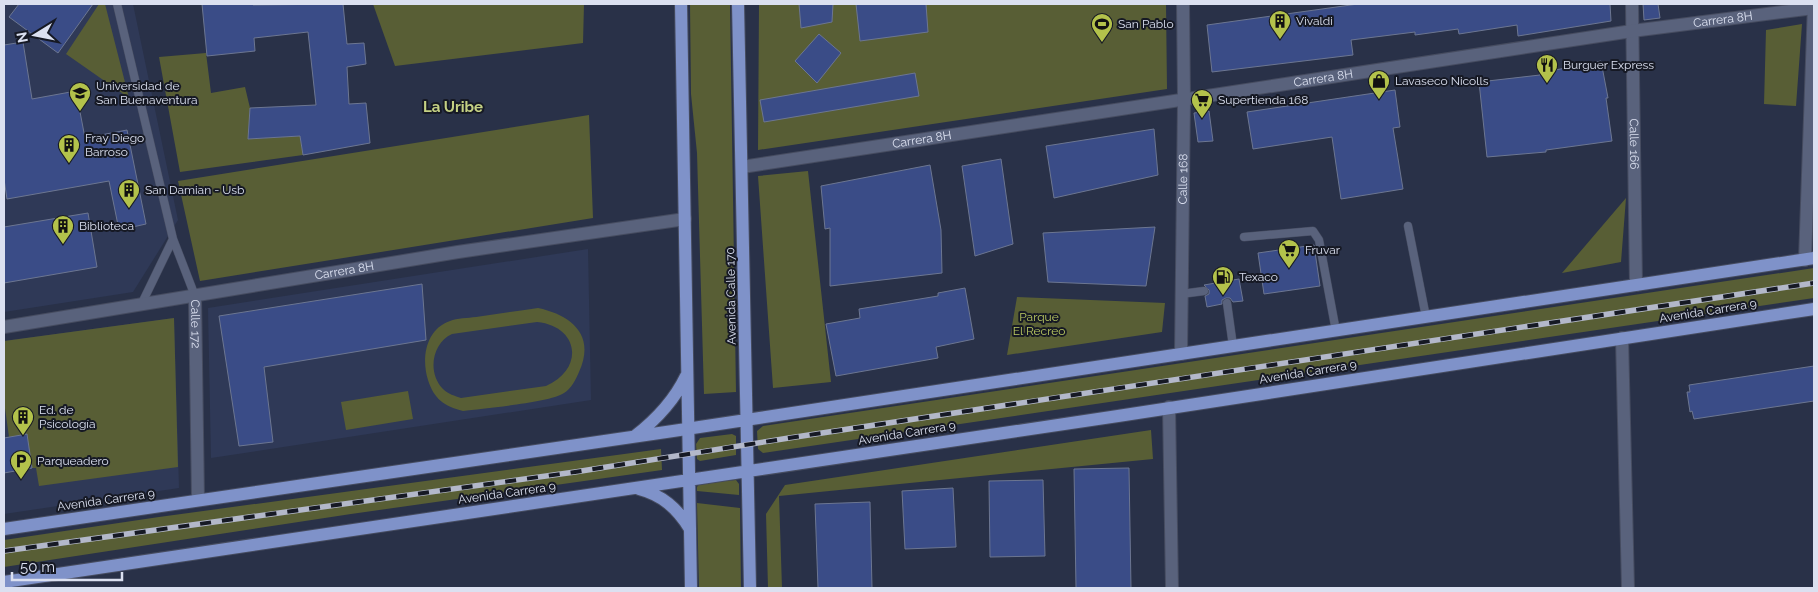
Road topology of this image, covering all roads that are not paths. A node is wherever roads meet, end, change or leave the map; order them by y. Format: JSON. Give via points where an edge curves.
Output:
{"nodes":[{"id":1,"x":117,"y":4,"type":"edge"},
{"id":2,"x":681,"y":4,"type":"edge"},
{"id":3,"x":738,"y":4,"type":"edge"},
{"id":4,"x":1183,"y":4,"type":"edge"},
{"id":5,"x":1632,"y":4,"type":"edge"},
{"id":6,"x":1814,"y":7,"type":"edge"},
{"id":7,"x":1632,"y":31,"type":"junction"},
{"id":8,"x":1184,"y":100,"type":"junction"},
{"id":9,"x":742,"y":167,"type":"junction"},
{"id":10,"x":685,"y":219,"type":"junction"},
{"id":11,"x":1408,"y":226,"type":"dead end"},
{"id":12,"x":1244,"y":237,"type":"dead end"},
{"id":13,"x":173,"y":239,"type":"junction"},
{"id":14,"x":1810,"y":259,"type":"edge"},
{"id":15,"x":1636,"y":285,"type":"junction"},
{"id":16,"x":1204,"y":290,"type":"dead end"},
{"id":17,"x":1181,"y":294,"type":"junction"},
{"id":18,"x":195,"y":296,"type":"junction"},
{"id":19,"x":142,"y":303,"type":"junction"},
{"id":20,"x":1227,"y":303,"type":"dead end"},
{"id":21,"x":1814,"y":309,"type":"edge"},
{"id":22,"x":1426,"y":317,"type":"junction"},
{"id":23,"x":4,"y":327,"type":"edge"},
{"id":24,"x":1336,"y":331,"type":"junction"},
{"id":25,"x":1622,"y":338,"type":"junction"},
{"id":26,"x":1233,"y":346,"type":"junction"},
{"id":27,"x":1181,"y":354,"type":"junction"},
{"id":28,"x":688,"y":374,"type":"junction"},
{"id":29,"x":1169,"y":407,"type":"junction"},
{"id":30,"x":747,"y":420,"type":"junction"},
{"id":31,"x":688,"y":428,"type":"junction"},
{"id":32,"x":635,"y":436,"type":"junction"},
{"id":33,"x":748,"y":471,"type":"junction"},
{"id":34,"x":689,"y":480,"type":"junction"},
{"id":35,"x":636,"y":488,"type":"junction"},
{"id":36,"x":198,"y":500,"type":"junction"},
{"id":37,"x":4,"y":529,"type":"edge"},
{"id":38,"x":690,"y":529,"type":"junction"},
{"id":39,"x":4,"y":582,"type":"edge"},
{"id":40,"x":691,"y":588,"type":"edge"},
{"id":41,"x":750,"y":588,"type":"edge"},
{"id":42,"x":1172,"y":588,"type":"edge"},
{"id":43,"x":1628,"y":588,"type":"edge"}],
"edges":[{"from":1,"to":13,"type":"lane","name":"Calle 172"},
{"from":2,"to":10,"type":"main road"},
{"from":3,"to":9,"type":"main road","name":"Avenida Calle 170"},
{"from":4,"to":8,"type":"street","name":"Calle 168"},
{"from":5,"to":7,"type":"street","name":"Calle 166"},
{"from":6,"to":7,"type":"street","name":"Carrera 8H"},
{"from":6,"to":14,"type":"street"},
{"from":7,"to":8,"type":"street","name":"Carrera 8H"},
{"from":7,"to":15,"type":"street","name":"Calle 166"},
{"from":8,"to":9,"type":"street","name":"Carrera 8H"},
{"from":8,"to":17,"type":"street","name":"Calle 168"},
{"from":9,"to":30,"type":"main road","name":"Avenida Calle 170"},
{"from":10,"to":18,"type":"street","name":"Carrera 8H"},
{"from":10,"to":28,"type":"main road"},
{"from":11,"to":22,"type":"lane"},
{"from":12,"to":24,"type":"lane","via":[[1313,231],[1319,240]]},
{"from":13,"to":18,"type":"lane","name":"Calle 172"},
{"from":13,"to":19,"type":"lane"},
{"from":14,"to":15,"type":"main road","name":"Avenida Carrera 9"},
{"from":15,"to":22,"type":"main road","name":"Avenida Carrera 9"},
{"from":16,"to":17,"type":"lane"},
{"from":17,"to":27,"type":"street","name":"Calle 168"},
{"from":18,"to":19,"type":"street","name":"Carrera 8H"},
{"from":18,"to":36,"type":"street","name":"Calle 172"},
{"from":19,"to":23,"type":"street","name":"Carrera 8H"},
{"from":20,"to":26,"type":"lane"},
{"from":21,"to":25,"type":"main road","name":"Avenida Carrera 9"},
{"from":22,"to":24,"type":"main road","name":"Avenida Carrera 9"},
{"from":24,"to":26,"type":"main road","name":"Avenida Carrera 9"},
{"from":25,"to":29,"type":"main road","name":"Avenida Carrera 9"},
{"from":25,"to":43,"type":"street"},
{"from":26,"to":27,"type":"main road","name":"Avenida Carrera 9"},
{"from":27,"to":30,"type":"main road","name":"Avenida Carrera 9"},
{"from":28,"to":31,"type":"main road"},
{"from":28,"to":32,"type":"main road","via":[[662,412]]},
{"from":29,"to":33,"type":"main road","name":"Avenida Carrera 9"},
{"from":29,"to":42,"type":"street"},
{"from":30,"to":31,"type":"main road","name":"Avenida Carrera 9"},
{"from":30,"to":33,"type":"main road","name":"Avenida Calle 170"},
{"from":31,"to":32,"type":"main road","name":"Avenida Carrera 9"},
{"from":31,"to":34,"type":"main road"},
{"from":32,"to":36,"type":"main road","name":"Avenida Carrera 9"},
{"from":33,"to":34,"type":"main road","name":"Avenida Carrera 9"},
{"from":33,"to":41,"type":"main road","name":"Avenida Calle 170"},
{"from":34,"to":35,"type":"main road","name":"Avenida Carrera 9"},
{"from":34,"to":38,"type":"main road"},
{"from":35,"to":38,"type":"main road","via":[[666,500]]},
{"from":35,"to":39,"type":"main road","name":"Avenida Carrera 9"},
{"from":36,"to":37,"type":"main road","name":"Avenida Carrera 9"},
{"from":38,"to":40,"type":"main road"}]}
